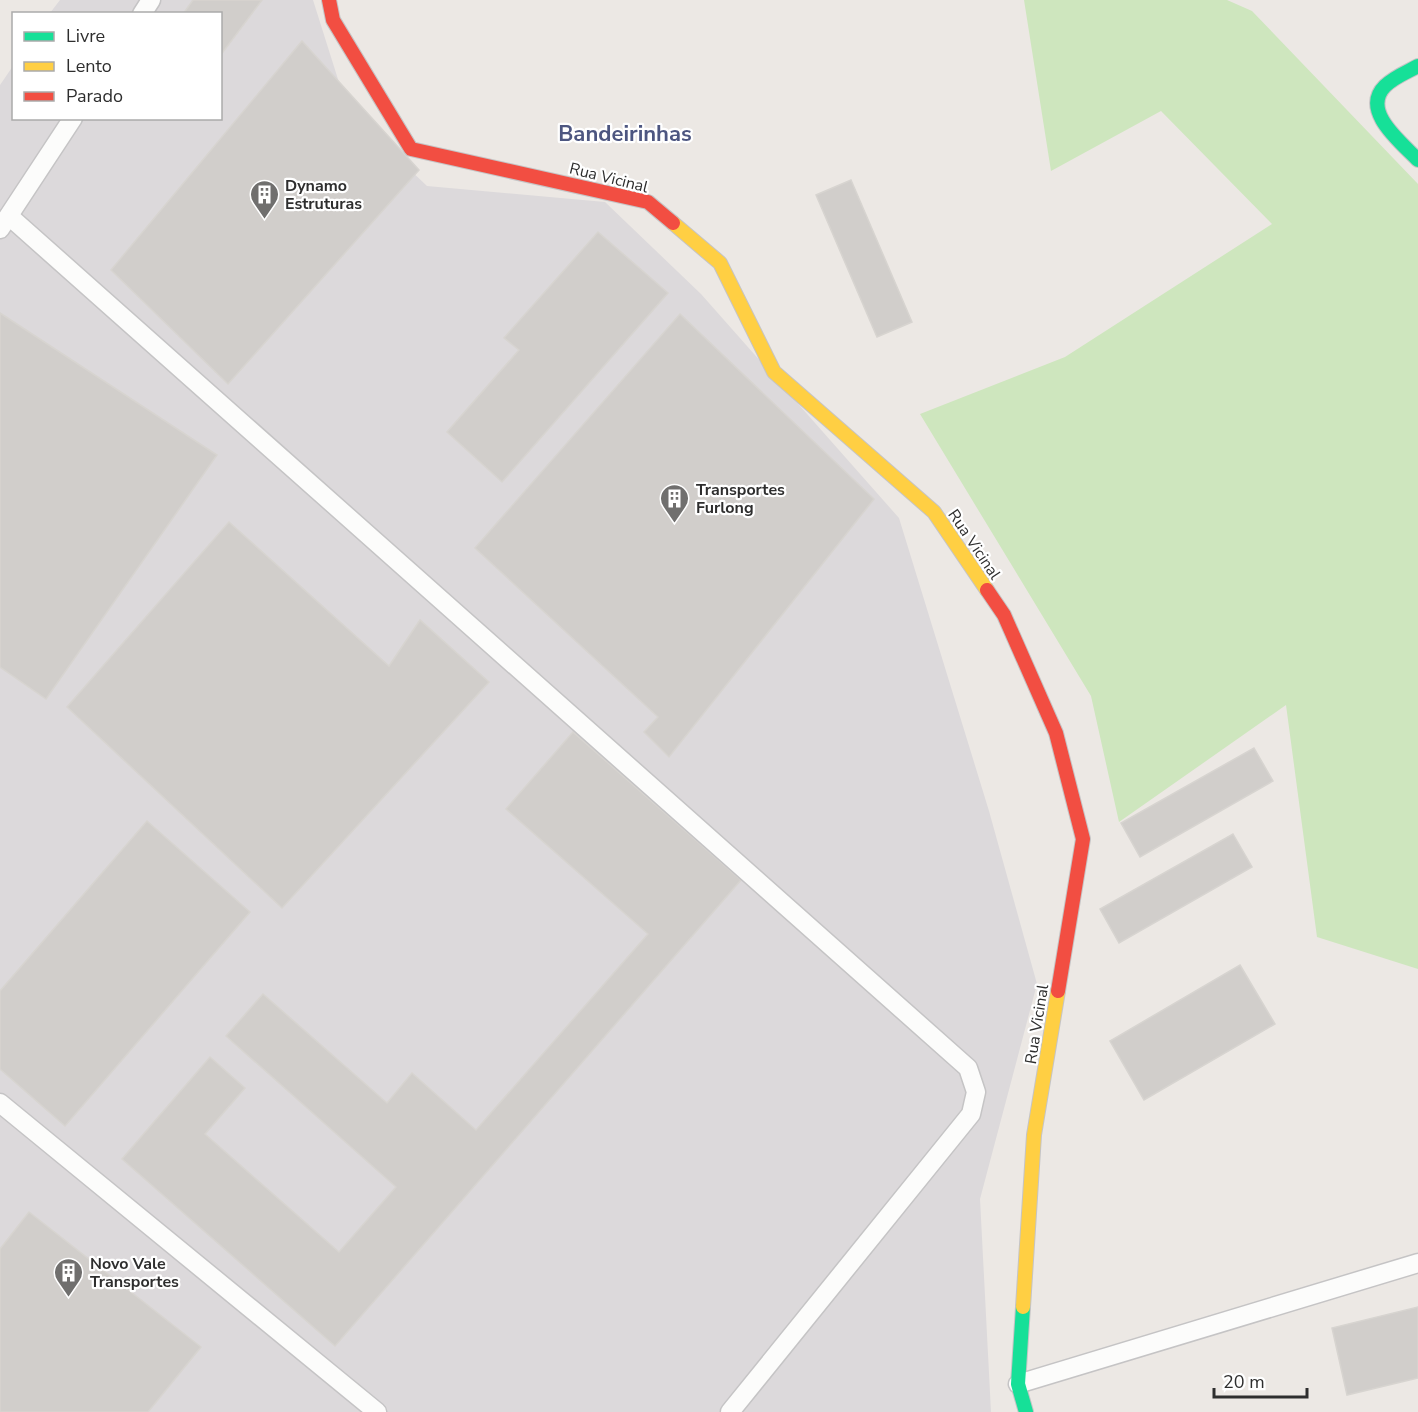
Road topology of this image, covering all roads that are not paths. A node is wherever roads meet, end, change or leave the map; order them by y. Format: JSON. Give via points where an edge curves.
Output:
{"nodes":[{"id":1,"x":329,"y":0,"type":"edge"},
{"id":2,"x":1418,"y":66,"type":"edge"},
{"id":3,"x":72,"y":120,"type":"edge"},
{"id":4,"x":1418,"y":160,"type":"edge"},
{"id":5,"x":5,"y":223,"type":"edge"},
{"id":6,"x":0,"y":1103,"type":"edge"},
{"id":7,"x":1418,"y":1263,"type":"edge"},
{"id":8,"x":1018,"y":1384,"type":"junction"},
{"id":9,"x":377,"y":1412,"type":"edge"},
{"id":10,"x":730,"y":1412,"type":"edge"},
{"id":11,"x":1026,"y":1412,"type":"edge"}],
"edges":[{"from":1,"to":8,"type":"street","name":"Rua Vicinal","via":[[333,20],[411,149],[648,202],[720,263],[774,372],[934,512],[1004,615],[1056,733],[1083,839],[1034,1135]]},
{"from":2,"to":4,"type":"street","via":[[1383,88],[1377,103],[1380,119]]},
{"from":3,"to":5,"type":"lane"},
{"from":5,"to":10,"type":"lane","via":[[968,1068],[976,1092],[971,1114]]},
{"from":6,"to":9,"type":"lane"},
{"from":7,"to":8,"type":"lane"},
{"from":8,"to":11,"type":"street","name":"Rua Vicinal"}]}
